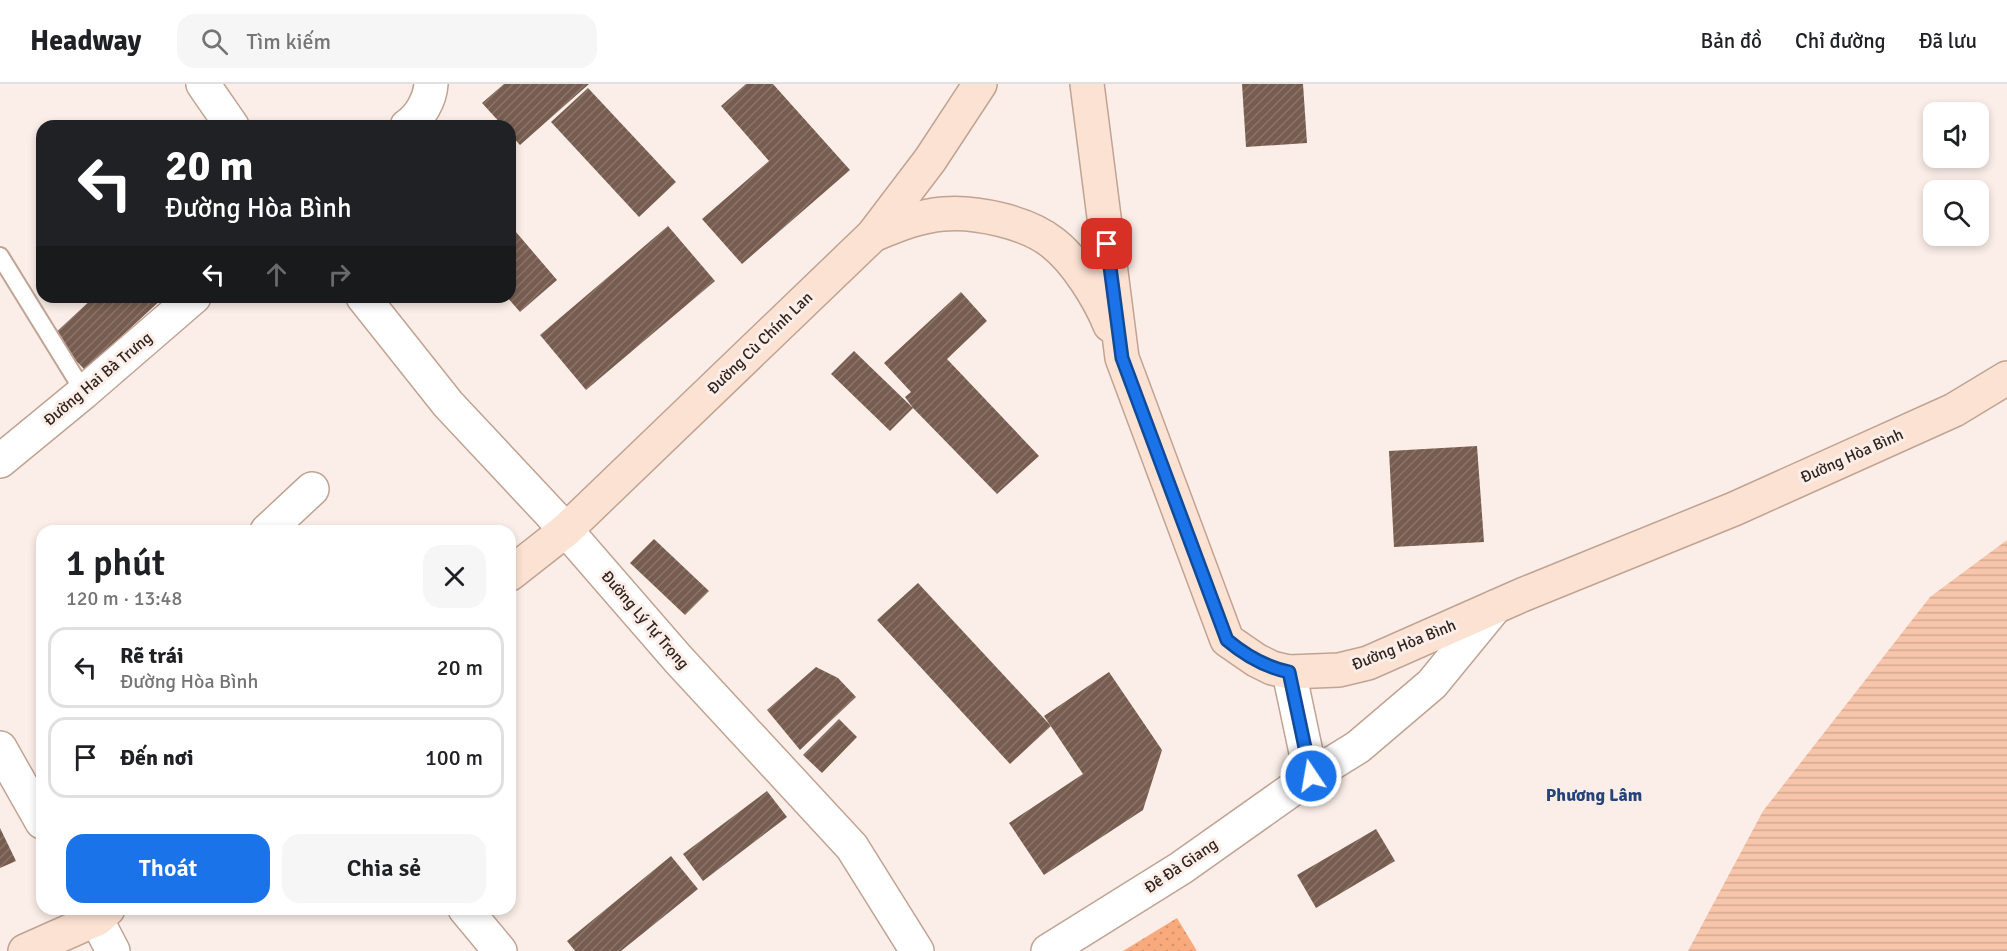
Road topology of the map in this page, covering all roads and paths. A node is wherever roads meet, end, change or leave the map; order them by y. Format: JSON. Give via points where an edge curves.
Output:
{"nodes":[{"id":1,"x":203,"y":84,"type":"edge"},
{"id":2,"x":431,"y":84,"type":"edge"},
{"id":3,"x":980,"y":84,"type":"edge"},
{"id":4,"x":1087,"y":84,"type":"edge"},
{"id":5,"x":228,"y":120,"type":"edge"},
{"id":6,"x":415,"y":120,"type":"edge"},
{"id":7,"x":873,"y":235,"type":"junction"},
{"id":8,"x":0,"y":255,"type":"edge"},
{"id":9,"x":187,"y":303,"type":"edge"},
{"id":10,"x":368,"y":303,"type":"edge"},
{"id":11,"x":1122,"y":358,"type":"junction"},
{"id":12,"x":2007,"y":378,"type":"edge"},
{"id":13,"x":84,"y":392,"type":"junction"},
{"id":14,"x":0,"y":461,"type":"edge"},
{"id":15,"x":312,"y":489,"type":"dead end"},
{"id":16,"x":273,"y":525,"type":"edge"},
{"id":17,"x":566,"y":530,"type":"junction"},
{"id":18,"x":516,"y":569,"type":"edge"},
{"id":19,"x":1495,"y":607,"type":"junction"},
{"id":20,"x":1289,"y":672,"type":"junction"},
{"id":21,"x":0,"y":748,"type":"edge"},
{"id":22,"x":1311,"y":776,"type":"junction"},
{"id":23,"x":36,"y":811,"type":"edge"},
{"id":24,"x":93,"y":915,"type":"edge"},
{"id":25,"x":100,"y":915,"type":"edge"},
{"id":26,"x":470,"y":915,"type":"edge"},
{"id":27,"x":25,"y":951,"type":"edge"},
{"id":28,"x":113,"y":951,"type":"edge"},
{"id":29,"x":500,"y":951,"type":"edge"},
{"id":30,"x":917,"y":951,"type":"edge"},
{"id":31,"x":1048,"y":951,"type":"edge"}],
"edges":[{"from":1,"to":5,"type":"street"},
{"from":2,"to":6,"type":"street","via":[[430,94]]},
{"from":3,"to":7,"type":"main road","name":"Đường Cù Chính Lan","via":[[930,160]]},
{"from":4,"to":11,"type":"main road","name":"Đường Hòa Bình"},
{"from":7,"to":11,"type":"main road","via":[[899,224],[945,214],[1000,219],[1028,230],[1053,243],[1088,282]]},
{"from":7,"to":17,"type":"main road","name":"Đường Cù Chính Lan"},
{"from":8,"to":13,"type":"lane"},
{"from":9,"to":13,"type":"street","name":"Đường Hai Bà Trưng"},
{"from":10,"to":17,"type":"street","name":"Đường Lý Tự Trọng","via":[[448,404]]},
{"from":11,"to":20,"type":"main road","name":"Đường Hòa Bình","via":[[1227,640],[1256,660]]},
{"from":12,"to":19,"type":"main road","name":"Đường Hòa Bình","via":[[1954,411],[1734,509]]},
{"from":13,"to":14,"type":"street","name":"Đường Hai Bà Trưng"},
{"from":15,"to":16,"type":"street"},
{"from":17,"to":18,"type":"main road","name":"Đường Cù Chính Lan"},
{"from":17,"to":30,"type":"street","name":"Đường Lý Tự Trọng","via":[[678,659],[852,847]]},
{"from":19,"to":20,"type":"main road","name":"Đường Hòa Bình","via":[[1368,663],[1339,670]]},
{"from":19,"to":22,"type":"street","name":"Đê Đà Giang","via":[[1432,684],[1358,747]]},
{"from":20,"to":22,"type":"street"},
{"from":21,"to":23,"type":"street"},
{"from":22,"to":31,"type":"street","name":"Đê Đà Giang","via":[[1181,868]]},
{"from":24,"to":27,"type":"main road"},
{"from":25,"to":28,"type":"street"},
{"from":26,"to":29,"type":"street"}]}
